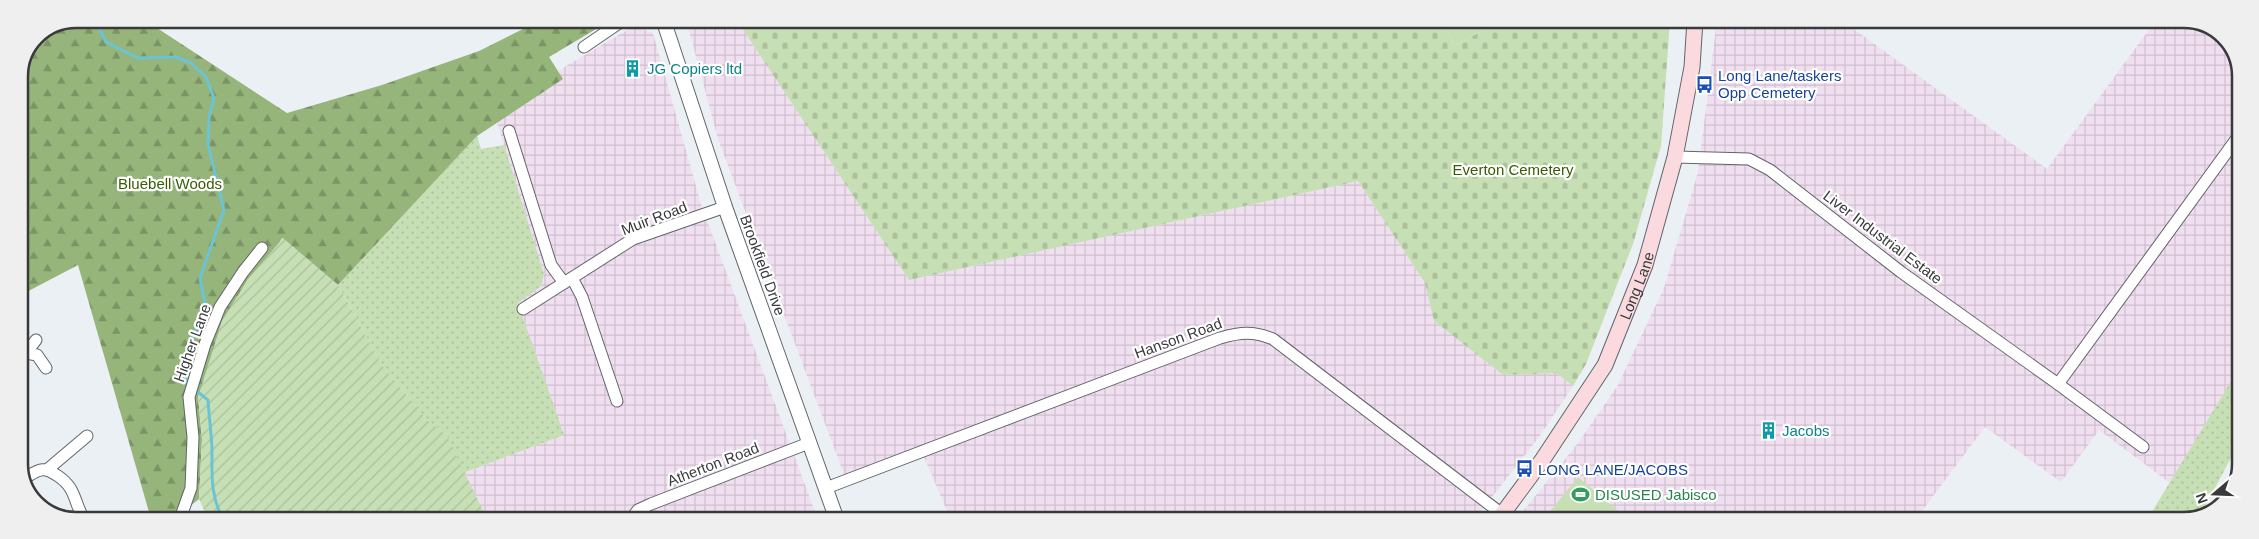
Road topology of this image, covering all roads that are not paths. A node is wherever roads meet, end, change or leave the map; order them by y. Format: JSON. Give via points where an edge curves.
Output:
{"nodes":[{"id":1,"x":612,"y":28,"type":"edge"},
{"id":2,"x":666,"y":28,"type":"edge"},
{"id":3,"x":1694,"y":28,"type":"edge"},
{"id":4,"x":584,"y":47,"type":"dead end"},
{"id":5,"x":509,"y":131,"type":"dead end"},
{"id":6,"x":2231,"y":146,"type":"edge"},
{"id":7,"x":1675,"y":157,"type":"junction"},
{"id":8,"x":725,"y":207,"type":"junction"},
{"id":9,"x":262,"y":248,"type":"dead end"},
{"id":10,"x":568,"y":280,"type":"junction"},
{"id":11,"x":523,"y":309,"type":"dead end"},
{"id":12,"x":36,"y":340,"type":"dead end"},
{"id":13,"x":28,"y":348,"type":"edge"},
{"id":14,"x":28,"y":354,"type":"edge"},
{"id":15,"x":46,"y":368,"type":"dead end"},
{"id":16,"x":2058,"y":384,"type":"junction"},
{"id":17,"x":617,"y":401,"type":"dead end"},
{"id":18,"x":87,"y":436,"type":"dead end"},
{"id":19,"x":810,"y":443,"type":"junction"},
{"id":20,"x":2143,"y":447,"type":"dead end"},
{"id":21,"x":48,"y":469,"type":"junction"},
{"id":22,"x":29,"y":476,"type":"edge"},
{"id":23,"x":826,"y":488,"type":"junction"},
{"id":24,"x":81,"y":512,"type":"edge"},
{"id":25,"x":182,"y":512,"type":"edge"},
{"id":26,"x":636,"y":512,"type":"edge"},
{"id":27,"x":834,"y":512,"type":"edge"},
{"id":28,"x":1494,"y":512,"type":"edge"},
{"id":29,"x":1504,"y":512,"type":"edge"}],
"edges":[{"from":1,"to":4,"type":"street"},
{"from":2,"to":8,"type":"street","name":"Brookfield Drive"},
{"from":3,"to":7,"type":"main road","name":"Long Lane","via":[[1692,67]]},
{"from":5,"to":10,"type":"street","via":[[551,265]]},
{"from":6,"to":16,"type":"street"},
{"from":7,"to":16,"type":"street","name":"Liver Industrial Estate","via":[[1749,160],[1770,170],[1901,272]]},
{"from":7,"to":29,"type":"main road","name":"Long Lane","via":[[1645,265],[1605,364]]},
{"from":8,"to":10,"type":"street","name":"Muir Road","via":[[633,239]]},
{"from":8,"to":19,"type":"street","name":"Brookfield Drive"},
{"from":9,"to":25,"type":"street","name":"Higher Lane","via":[[220,307],[189,396],[193,437],[191,488]]},
{"from":10,"to":11,"type":"street","name":"Muir Road"},
{"from":10,"to":17,"type":"street","via":[[582,297]]},
{"from":12,"to":13,"type":"street"},
{"from":14,"to":15,"type":"street","via":[[38,355]]},
{"from":16,"to":20,"type":"street","name":"Liver Industrial Estate"},
{"from":18,"to":21,"type":"street"},
{"from":19,"to":23,"type":"street","name":"Brookfield Drive"},
{"from":19,"to":26,"type":"street","name":"Atherton Road"},
{"from":21,"to":22,"type":"street"},
{"from":21,"to":24,"type":"street","via":[[70,484]]},
{"from":23,"to":27,"type":"street","name":"Brookfield Drive"},
{"from":23,"to":28,"type":"street","name":"Hanson Road","via":[[1220,338],[1258,333],[1273,339]]}]}
